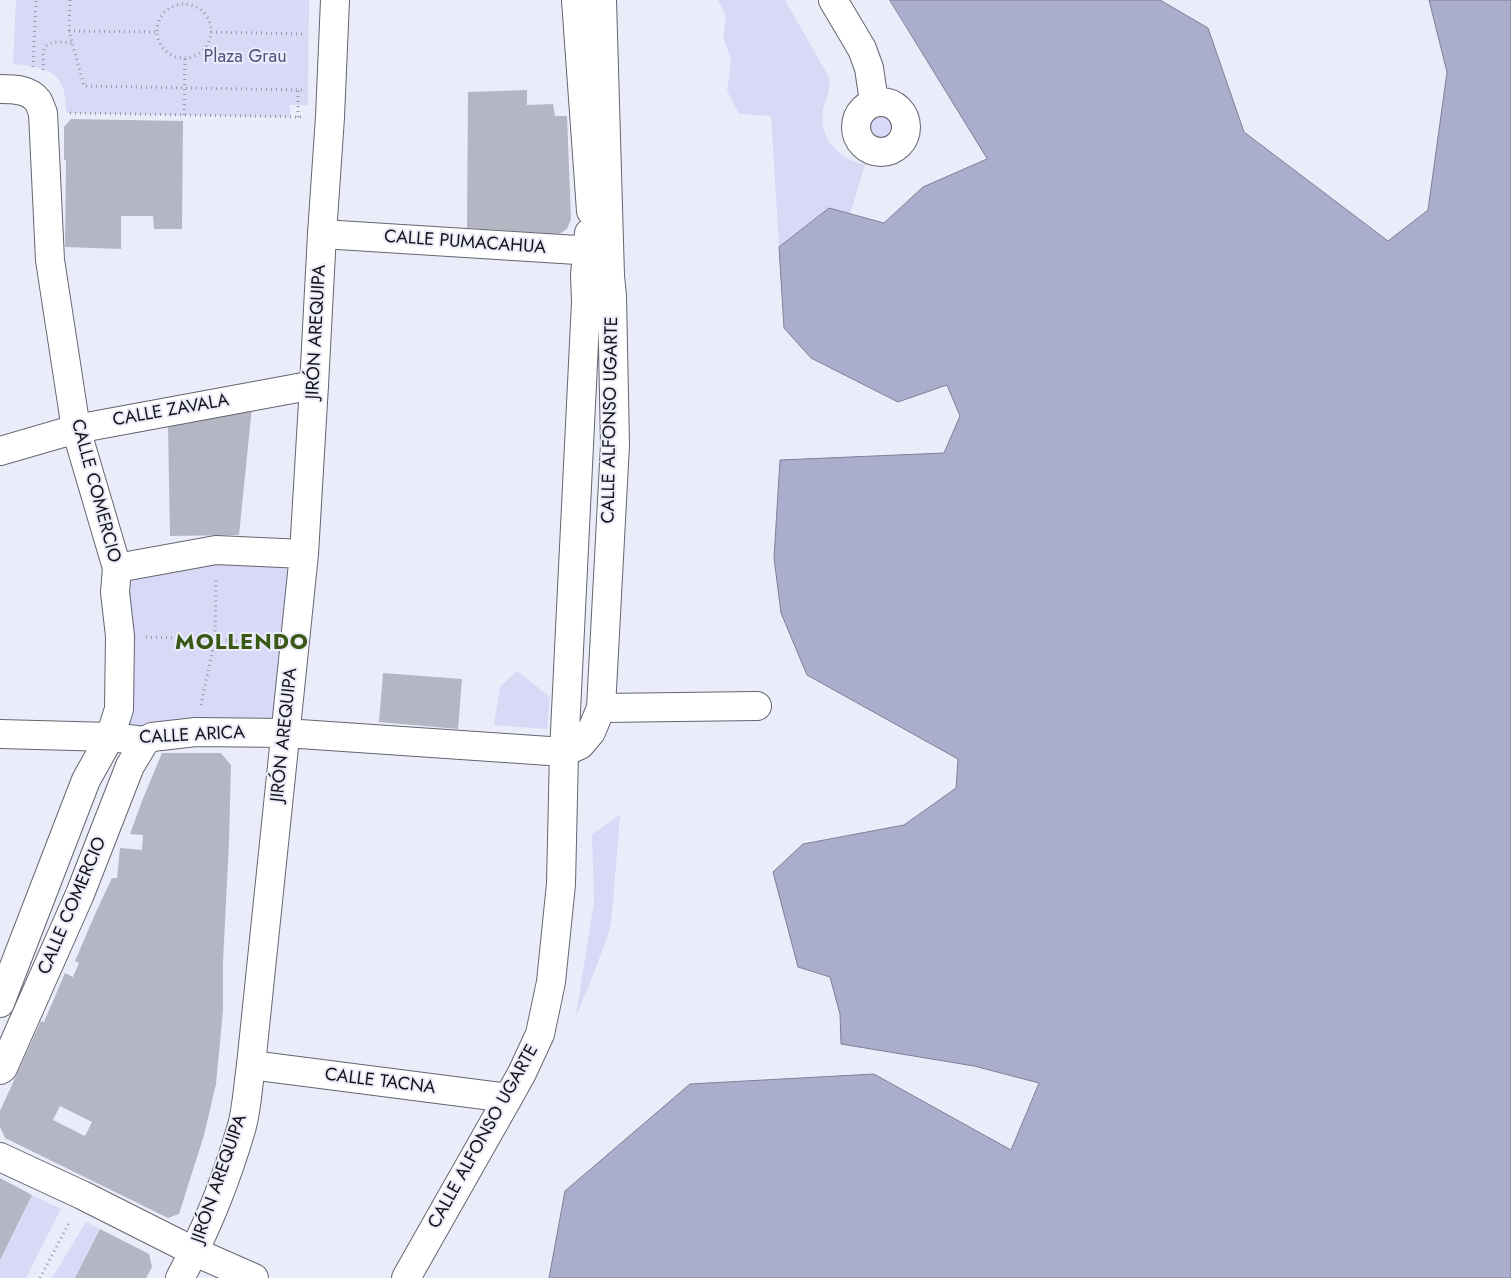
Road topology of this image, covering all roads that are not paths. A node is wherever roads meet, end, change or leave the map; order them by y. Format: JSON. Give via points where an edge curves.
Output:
{"nodes":[{"id":1,"x":335,"y":0,"type":"edge"},
{"id":2,"x":576,"y":0,"type":"edge"},
{"id":3,"x":602,"y":0,"type":"edge"},
{"id":4,"x":833,"y":0,"type":"edge"},
{"id":5,"x":23,"y":97,"type":"edge"},
{"id":6,"x":874,"y":102,"type":"dead end"},
{"id":7,"x":608,"y":173,"type":"junction"},
{"id":8,"x":591,"y":211,"type":"junction"},
{"id":9,"x":322,"y":234,"type":"junction"},
{"id":10,"x":599,"y":251,"type":"junction"},
{"id":11,"x":314,"y":385,"type":"junction"},
{"id":12,"x":76,"y":429,"type":"junction"},
{"id":13,"x":0,"y":451,"type":"edge"},
{"id":14,"x":304,"y":554,"type":"junction"},
{"id":15,"x":117,"y":568,"type":"junction"},
{"id":16,"x":757,"y":706,"type":"dead end"},
{"id":17,"x":601,"y":708,"type":"junction"},
{"id":18,"x":285,"y":733,"type":"junction"},
{"id":19,"x":0,"y":734,"type":"edge"},
{"id":20,"x":110,"y":737,"type":"junction"},
{"id":21,"x":145,"y":741,"type":"junction"},
{"id":22,"x":564,"y":752,"type":"junction"},
{"id":23,"x":0,"y":1003,"type":"edge"},
{"id":24,"x":251,"y":1066,"type":"junction"},
{"id":25,"x":0,"y":1070,"type":"edge"},
{"id":26,"x":508,"y":1098,"type":"junction"},
{"id":27,"x":0,"y":1157,"type":"edge"},
{"id":28,"x":195,"y":1252,"type":"junction"},
{"id":29,"x":180,"y":1278,"type":"edge"},
{"id":30,"x":254,"y":1278,"type":"edge"},
{"id":31,"x":406,"y":1278,"type":"edge"}],
"edges":[{"from":1,"to":9,"type":"street","name":"JIRÓN AREQUIPA"},
{"from":2,"to":8,"type":"street","name":"CALLE ALFONSO UGARTE"},
{"from":3,"to":7,"type":"street"},
{"from":4,"to":6,"type":"street","via":[[862,49],[869,68]]},
{"from":5,"to":12,"type":"street","name":"CALLE COMERCIO"},
{"from":7,"to":8,"type":"street","name":"CALLE ALFONSO UGARTE"},
{"from":7,"to":10,"type":"street","name":"CALLE ALFONSO UGARTE"},
{"from":8,"to":10,"type":"street","name":"CALLE ALFONSO UGARTE"},
{"from":9,"to":10,"type":"street","name":"CALLE PUMACAHUA"},
{"from":9,"to":11,"type":"street","name":"JIRÓN AREQUIPA"},
{"from":10,"to":17,"type":"street","name":"CALLE ALFONSO UGARTE","via":[[612,296],[615,445]]},
{"from":10,"to":22,"type":"street","name":"CALLE ALFONSO UGARTE","via":[[584,275],[585,312]]},
{"from":11,"to":12,"type":"street","name":"CALLE ZAVALA"},
{"from":11,"to":14,"type":"street","name":"JIRÓN AREQUIPA"},
{"from":12,"to":13,"type":"street","name":"CALLE ZAVALA"},
{"from":12,"to":15,"type":"street","name":"CALLE COMERCIO"},
{"from":14,"to":15,"type":"street","via":[[216,550]]},
{"from":14,"to":18,"type":"street","name":"JIRÓN AREQUIPA"},
{"from":15,"to":20,"type":"street","name":"CALLE COMERCIO","via":[[119,709]]},
{"from":16,"to":17,"type":"street"},
{"from":17,"to":22,"type":"street","name":"CALLE ALFONSO UGARTE","via":[[591,732],[580,745]]},
{"from":18,"to":21,"type":"street","name":"CALLE ARICA","via":[[196,732],[152,737]]},
{"from":18,"to":22,"type":"street","name":"CALLE ARICA"},
{"from":18,"to":24,"type":"street","name":"JIRÓN AREQUIPA"},
{"from":19,"to":20,"type":"street","name":"CALLE ARICA"},
{"from":20,"to":21,"type":"street","name":"CALLE ARICA"},
{"from":20,"to":23,"type":"street","name":"CALLE COMERCIO","via":[[86,780]]},
{"from":21,"to":25,"type":"street","name":"CALLE COMERCIO","via":[[130,766],[80,894]]},
{"from":22,"to":26,"type":"street","name":"CALLE ALFONSO UGARTE","via":[[561,884],[551,982],[540,1034]]},
{"from":24,"to":26,"type":"street","name":"CALLE TACNA"},
{"from":24,"to":28,"type":"street","name":"JIRÓN AREQUIPA","via":[[242,1124],[222,1186]]},
{"from":26,"to":31,"type":"street","name":"CALLE ALFONSO UGARTE"},
{"from":27,"to":28,"type":"street"},
{"from":28,"to":29,"type":"street","name":"JIRÓN AREQUIPA"},
{"from":28,"to":30,"type":"street"}]}
